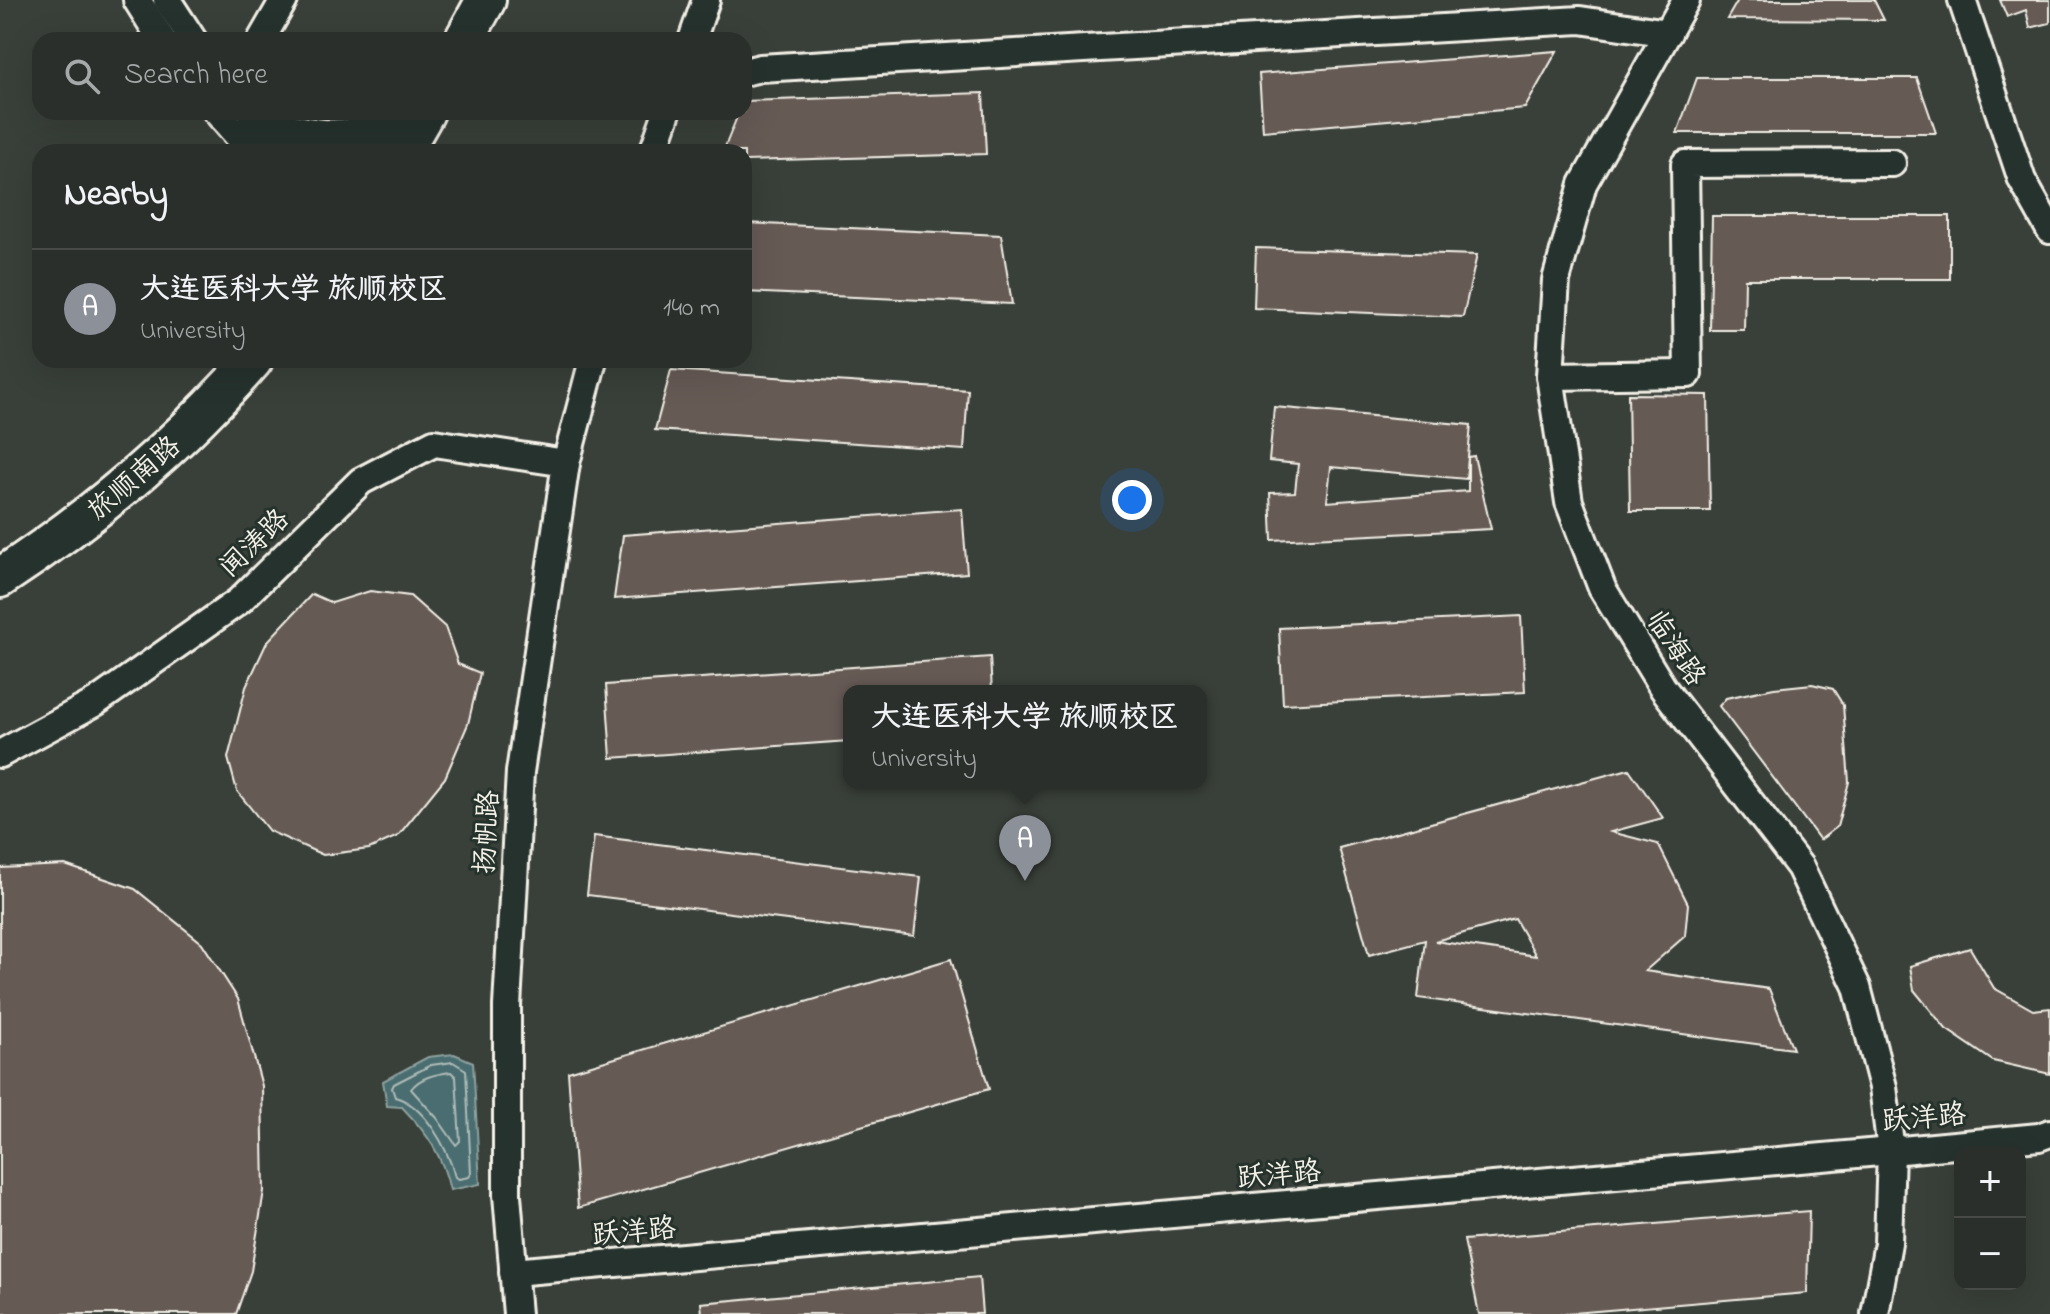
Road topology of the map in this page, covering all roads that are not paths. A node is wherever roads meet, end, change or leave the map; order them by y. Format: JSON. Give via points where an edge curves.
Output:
{"nodes":[{"id":1,"x":137,"y":0,"type":"edge"},
{"id":2,"x":167,"y":0,"type":"edge"},
{"id":3,"x":284,"y":0,"type":"edge"},
{"id":4,"x":459,"y":0,"type":"edge"},
{"id":5,"x":486,"y":0,"type":"edge"},
{"id":6,"x":706,"y":0,"type":"edge"},
{"id":7,"x":1686,"y":0,"type":"edge"},
{"id":8,"x":1962,"y":0,"type":"edge"},
{"id":9,"x":157,"y":32,"type":"edge"},
{"id":10,"x":188,"y":32,"type":"edge"},
{"id":11,"x":266,"y":32,"type":"edge"},
{"id":12,"x":442,"y":32,"type":"edge"},
{"id":13,"x":468,"y":32,"type":"edge"},
{"id":14,"x":695,"y":32,"type":"edge"},
{"id":15,"x":1668,"y":33,"type":"junction"},
{"id":16,"x":752,"y":71,"type":"edge"},
{"id":17,"x":234,"y":120,"type":"edge"},
{"id":18,"x":414,"y":120,"type":"edge"},
{"id":19,"x":664,"y":120,"type":"edge"},
{"id":20,"x":253,"y":129,"type":"edge"},
{"id":21,"x":391,"y":136,"type":"edge"},
{"id":22,"x":275,"y":144,"type":"edge"},
{"id":23,"x":656,"y":144,"type":"edge"},
{"id":24,"x":1892,"y":163,"type":"dead end"},
{"id":25,"x":2050,"y":230,"type":"edge"},
{"id":26,"x":215,"y":368,"type":"edge"},
{"id":27,"x":245,"y":368,"type":"edge"},
{"id":28,"x":591,"y":368,"type":"edge"},
{"id":29,"x":1550,"y":376,"type":"junction"},
{"id":30,"x":566,"y":463,"type":"junction"},
{"id":31,"x":0,"y":550,"type":"edge"},
{"id":32,"x":0,"y":578,"type":"edge"},
{"id":33,"x":0,"y":754,"type":"edge"},
{"id":34,"x":2050,"y":1133,"type":"edge"},
{"id":35,"x":1891,"y":1151,"type":"junction"},
{"id":36,"x":513,"y":1272,"type":"junction"},
{"id":37,"x":517,"y":1314,"type":"edge"},
{"id":38,"x":1875,"y":1314,"type":"edge"}],
"edges":[{"from":1,"to":9,"type":"street"},
{"from":2,"to":10,"type":"street"},
{"from":3,"to":11,"type":"street"},
{"from":4,"to":12,"type":"highway"},
{"from":5,"to":13,"type":"highway"},
{"from":6,"to":14,"type":"street"},
{"from":7,"to":15,"type":"street","name":"临海路"},
{"from":8,"to":25,"type":"street","via":[[2022,180]]},
{"from":15,"to":16,"type":"street","via":[[1580,20]]},
{"from":15,"to":29,"type":"street","name":"临海路","via":[[1583,184],[1556,280]]},
{"from":17,"to":20,"type":"street"},
{"from":18,"to":21,"type":"highway"},
{"from":19,"to":23,"type":"street"},
{"from":20,"to":21,"type":"highway","via":[[314,140]]},
{"from":20,"to":22,"type":"street"},
{"from":24,"to":29,"type":"street","via":[[1685,164],[1688,374]]},
{"from":26,"to":31,"type":"highway","name":"旅顺南路","via":[[106,475]]},
{"from":27,"to":32,"type":"highway","name":"旅顺南路","via":[[120,491]]},
{"from":28,"to":30,"type":"street","name":"扬帆路"},
{"from":29,"to":35,"type":"street","name":"临海路","via":[[1569,502],[1602,588],[1663,688],[1800,867],[1857,987],[1883,1087]]},
{"from":30,"to":33,"type":"street","name":"闻涛路","via":[[434,443],[361,481],[239,601],[96,702]]},
{"from":30,"to":36,"type":"street","name":"扬帆路","via":[[520,772],[507,1006],[507,1195]]},
{"from":34,"to":35,"type":"street","name":"跃洋路"},
{"from":35,"to":36,"type":"street","name":"跃洋路"},
{"from":35,"to":38,"type":"street","name":"临海路","via":[[1888,1243]]},
{"from":36,"to":37,"type":"street","name":"扬帆路"}]}
